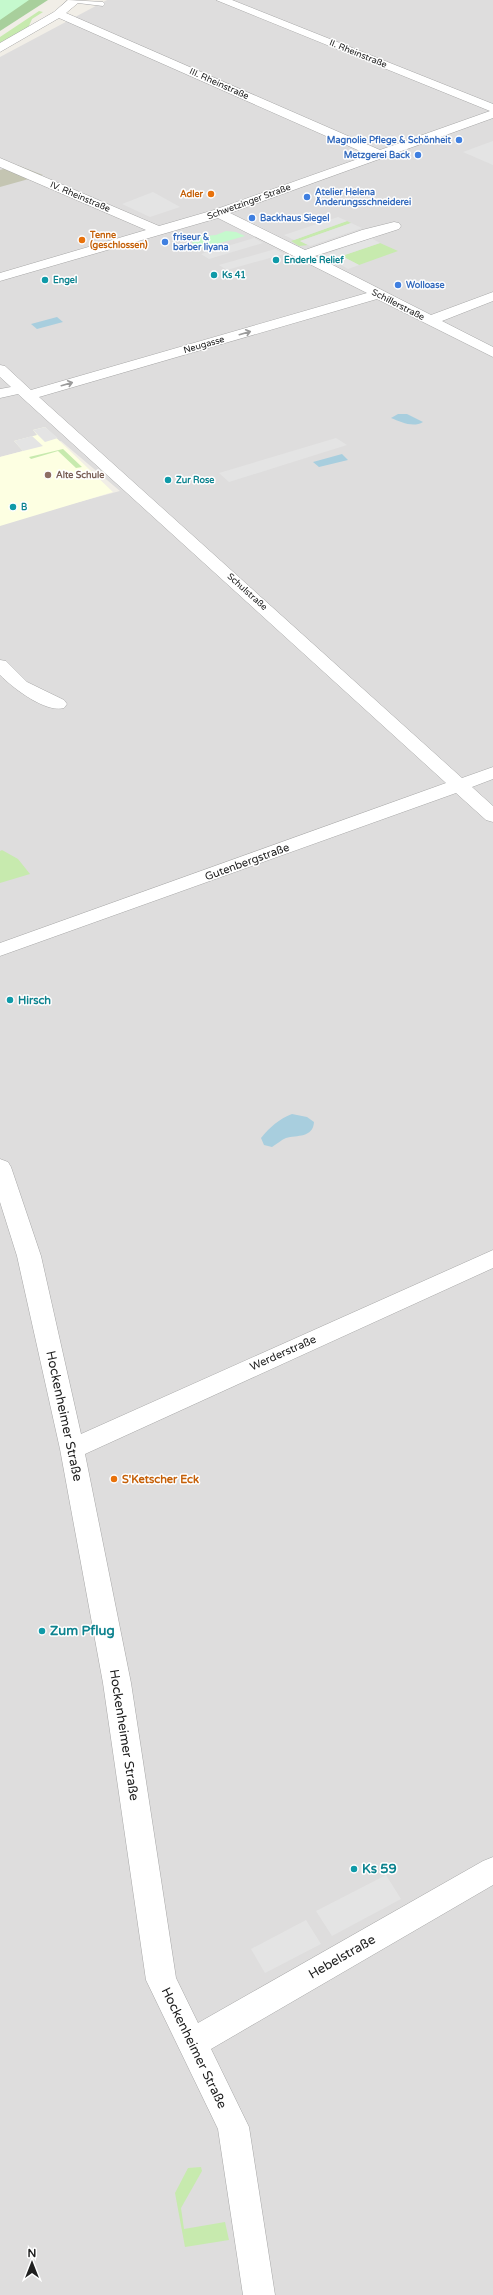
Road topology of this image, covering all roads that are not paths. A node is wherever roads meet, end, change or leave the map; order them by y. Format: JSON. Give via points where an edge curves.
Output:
{"nodes":[{"id":1,"x":75,"y":0,"type":"edge"},
{"id":2,"x":79,"y":0,"type":"edge"},
{"id":3,"x":222,"y":0,"type":"edge"},
{"id":4,"x":99,"y":4,"type":"dead end"},
{"id":5,"x":58,"y":14,"type":"junction"},
{"id":6,"x":0,"y":48,"type":"edge"},
{"id":7,"x":493,"y":108,"type":"edge"},
{"id":8,"x":493,"y":114,"type":"edge"},
{"id":9,"x":380,"y":155,"type":"junction"},
{"id":10,"x":0,"y":162,"type":"edge"},
{"id":11,"x":219,"y":214,"type":"junction"},
{"id":12,"x":394,"y":226,"type":"dead end"},
{"id":13,"x":160,"y":231,"type":"junction"},
{"id":14,"x":304,"y":255,"type":"junction"},
{"id":15,"x":0,"y":277,"type":"edge"},
{"id":16,"x":378,"y":294,"type":"junction"},
{"id":17,"x":493,"y":296,"type":"edge"},
{"id":18,"x":430,"y":321,"type":"junction"},
{"id":19,"x":493,"y":353,"type":"edge"},
{"id":20,"x":0,"y":369,"type":"edge"},
{"id":21,"x":26,"y":392,"type":"junction"},
{"id":22,"x":0,"y":394,"type":"edge"},
{"id":23,"x":0,"y":665,"type":"edge"},
{"id":24,"x":58,"y":704,"type":"dead end"},
{"id":25,"x":493,"y":773,"type":"edge"},
{"id":26,"x":459,"y":786,"type":"junction"},
{"id":27,"x":493,"y":816,"type":"edge"},
{"id":28,"x":0,"y":950,"type":"edge"},
{"id":29,"x":0,"y":1167,"type":"edge"},
{"id":30,"x":493,"y":1258,"type":"edge"},
{"id":31,"x":72,"y":1449,"type":"junction"},
{"id":32,"x":493,"y":1870,"type":"edge"},
{"id":33,"x":191,"y":2044,"type":"junction"},
{"id":34,"x":259,"y":2295,"type":"edge"}],
"edges":[{"from":1,"to":5,"type":"street"},
{"from":2,"to":4,"type":"street"},
{"from":3,"to":7,"type":"street","name":"II. Rheinstraße"},
{"from":5,"to":6,"type":"street"},
{"from":5,"to":9,"type":"street","name":"III. Rheinstraße"},
{"from":8,"to":9,"type":"street","name":"Schwetzinger Straße"},
{"from":9,"to":11,"type":"street","name":"Schwetzinger Straße"},
{"from":10,"to":13,"type":"street","name":"IV. Rheinstraße"},
{"from":11,"to":13,"type":"street","name":"Schwetzinger Straße"},
{"from":11,"to":14,"type":"street","name":"Schillerstraße"},
{"from":12,"to":14,"type":"street","via":[[367,232]]},
{"from":13,"to":15,"type":"street","name":"Schwetzinger Straße"},
{"from":14,"to":16,"type":"street","name":"Schillerstraße"},
{"from":16,"to":18,"type":"street","name":"Schillerstraße"},
{"from":21,"to":16,"type":"street","name":"Neugasse","one_way":true},
{"from":17,"to":18,"type":"street"},
{"from":18,"to":19,"type":"street","name":"Schillerstraße"},
{"from":20,"to":21,"type":"street","name":"Schulstraße"},
{"from":21,"to":22,"type":"street","name":"Neugasse"},
{"from":21,"to":26,"type":"street","name":"Schulstraße"},
{"from":23,"to":24,"type":"street","via":[[21,686]]},
{"from":25,"to":26,"type":"street","name":"Gutenbergstraße"},
{"from":26,"to":27,"type":"street","name":"Schulstraße"},
{"from":26,"to":28,"type":"street","name":"Gutenbergstraße"},
{"from":29,"to":31,"type":"street","name":"Hockenheimer Straße","via":[[29,1256]]},
{"from":30,"to":31,"type":"street","name":"Werderstraße"},
{"from":31,"to":33,"type":"street","name":"Hockenheimer Straße","via":[[117,1683],[161,1980]]},
{"from":32,"to":33,"type":"street","name":"Hebelstraße"},
{"from":33,"to":34,"type":"street","name":"Hockenheimer Straße","via":[[233,2127]]}]}
